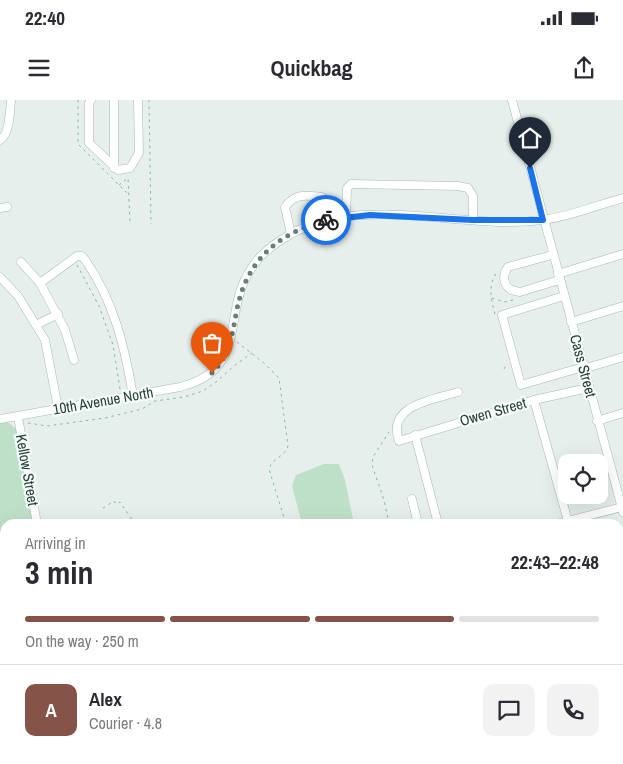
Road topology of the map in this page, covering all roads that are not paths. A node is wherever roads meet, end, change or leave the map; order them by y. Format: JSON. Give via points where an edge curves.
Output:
{"nodes":[{"id":1,"x":12,"y":100,"type":"edge"},
{"id":2,"x":91,"y":100,"type":"edge"},
{"id":3,"x":114,"y":100,"type":"edge"},
{"id":4,"x":138,"y":100,"type":"edge"},
{"id":5,"x":512,"y":100,"type":"edge"},
{"id":6,"x":0,"y":140,"type":"edge"},
{"id":7,"x":114,"y":168,"type":"junction"},
{"id":8,"x":623,"y":198,"type":"edge"},
{"id":9,"x":346,"y":216,"type":"junction"},
{"id":10,"x":328,"y":220,"type":"junction"},
{"id":11,"x":473,"y":220,"type":"junction"},
{"id":12,"x":543,"y":220,"type":"junction"},
{"id":13,"x":291,"y":234,"type":"junction"},
{"id":14,"x":552,"y":254,"type":"junction"},
{"id":15,"x":623,"y":254,"type":"edge"},
{"id":16,"x":21,"y":262,"type":"dead end"},
{"id":17,"x":558,"y":277,"type":"junction"},
{"id":18,"x":0,"y":278,"type":"edge"},
{"id":19,"x":40,"y":283,"type":"junction"},
{"id":20,"x":9,"y":286,"type":"junction"},
{"id":21,"x":0,"y":290,"type":"edge"},
{"id":22,"x":564,"y":296,"type":"junction"},
{"id":23,"x":623,"y":306,"type":"edge"},
{"id":24,"x":58,"y":314,"type":"junction"},
{"id":25,"x":571,"y":322,"type":"junction"},
{"id":26,"x":36,"y":325,"type":"junction"},
{"id":27,"x":623,"y":357,"type":"edge"},
{"id":28,"x":74,"y":360,"type":"dead end"},
{"id":29,"x":583,"y":368,"type":"junction"},
{"id":30,"x":588,"y":388,"type":"junction"},
{"id":31,"x":458,"y":392,"type":"dead end"},
{"id":32,"x":133,"y":396,"type":"junction"},
{"id":33,"x":534,"y":400,"type":"junction"},
{"id":34,"x":58,"y":408,"type":"junction"},
{"id":35,"x":623,"y":413,"type":"edge"},
{"id":36,"x":18,"y":417,"type":"junction"},
{"id":37,"x":0,"y":420,"type":"edge"},
{"id":38,"x":597,"y":421,"type":"junction"},
{"id":39,"x":415,"y":435,"type":"junction"},
{"id":40,"x":412,"y":499,"type":"dead end"},
{"id":41,"x":622,"y":510,"type":"edge"},
{"id":42,"x":36,"y":519,"type":"edge"},
{"id":43,"x":417,"y":519,"type":"edge"},
{"id":44,"x":437,"y":519,"type":"edge"},
{"id":45,"x":567,"y":519,"type":"edge"},
{"id":46,"x":578,"y":519,"type":"edge"}],
"edges":[{"from":1,"to":6,"type":"street","via":[[4,138]]},
{"from":2,"to":7,"type":"street","via":[[88,143]]},
{"from":3,"to":7,"type":"street"},
{"from":4,"to":7,"type":"street","via":[[138,158],[130,168]]},
{"from":5,"to":12,"type":"street","name":"Cass Street"},
{"from":8,"to":12,"type":"street"},
{"from":9,"to":10,"type":"street"},
{"from":9,"to":11,"type":"street"},
{"from":9,"to":11,"type":"street","via":[[347,188],[351,184],[458,186],[468,188],[473,196]]},
{"from":10,"to":13,"type":"street"},
{"from":10,"to":13,"type":"street","via":[[322,197],[302,195],[291,199],[285,207]]},
{"from":11,"to":12,"type":"street"},
{"from":12,"to":14,"type":"street","name":"Cass Street"},
{"from":13,"to":32,"type":"street","name":"10th Avenue North","via":[[268,250],[250,269],[223,360],[205,378],[189,385]]},
{"from":14,"to":17,"type":"street","name":"Cass Street"},
{"from":14,"to":17,"type":"street","via":[[508,267],[504,282],[511,290],[520,292]]},
{"from":15,"to":17,"type":"street"},
{"from":16,"to":19,"type":"street"},
{"from":17,"to":22,"type":"street","name":"Cass Street"},
{"from":18,"to":20,"type":"street"},
{"from":19,"to":24,"type":"street"},
{"from":19,"to":32,"type":"street","via":[[77,256],[82,256],[108,297],[120,331]]},
{"from":20,"to":21,"type":"street"},
{"from":20,"to":26,"type":"street"},
{"from":22,"to":25,"type":"street","name":"Cass Street"},
{"from":22,"to":29,"type":"street","via":[[502,315],[504,324],[521,385]]},
{"from":23,"to":25,"type":"street"},
{"from":24,"to":26,"type":"street"},
{"from":24,"to":28,"type":"street"},
{"from":25,"to":29,"type":"street","name":"Cass Street"},
{"from":26,"to":34,"type":"street","via":[[45,340]]},
{"from":27,"to":29,"type":"street"},
{"from":29,"to":30,"type":"street","name":"Cass Street"},
{"from":30,"to":33,"type":"street","name":"Owen Street"},
{"from":30,"to":38,"type":"street","name":"Cass Street"},
{"from":31,"to":39,"type":"street","name":"Owen Street","via":[[414,405],[405,411],[396,425],[399,441]]},
{"from":32,"to":34,"type":"street","name":"10th Avenue North"},
{"from":33,"to":39,"type":"street","name":"Owen Street"},
{"from":33,"to":45,"type":"street"},
{"from":34,"to":36,"type":"street","name":"10th Avenue North"},
{"from":35,"to":38,"type":"street"},
{"from":36,"to":37,"type":"street","name":"10th Avenue North"},
{"from":36,"to":42,"type":"street","name":"Kellow Street"},
{"from":38,"to":41,"type":"street","name":"Cass Street"},
{"from":39,"to":44,"type":"street"},
{"from":40,"to":43,"type":"street"},
{"from":41,"to":46,"type":"street"}]}
